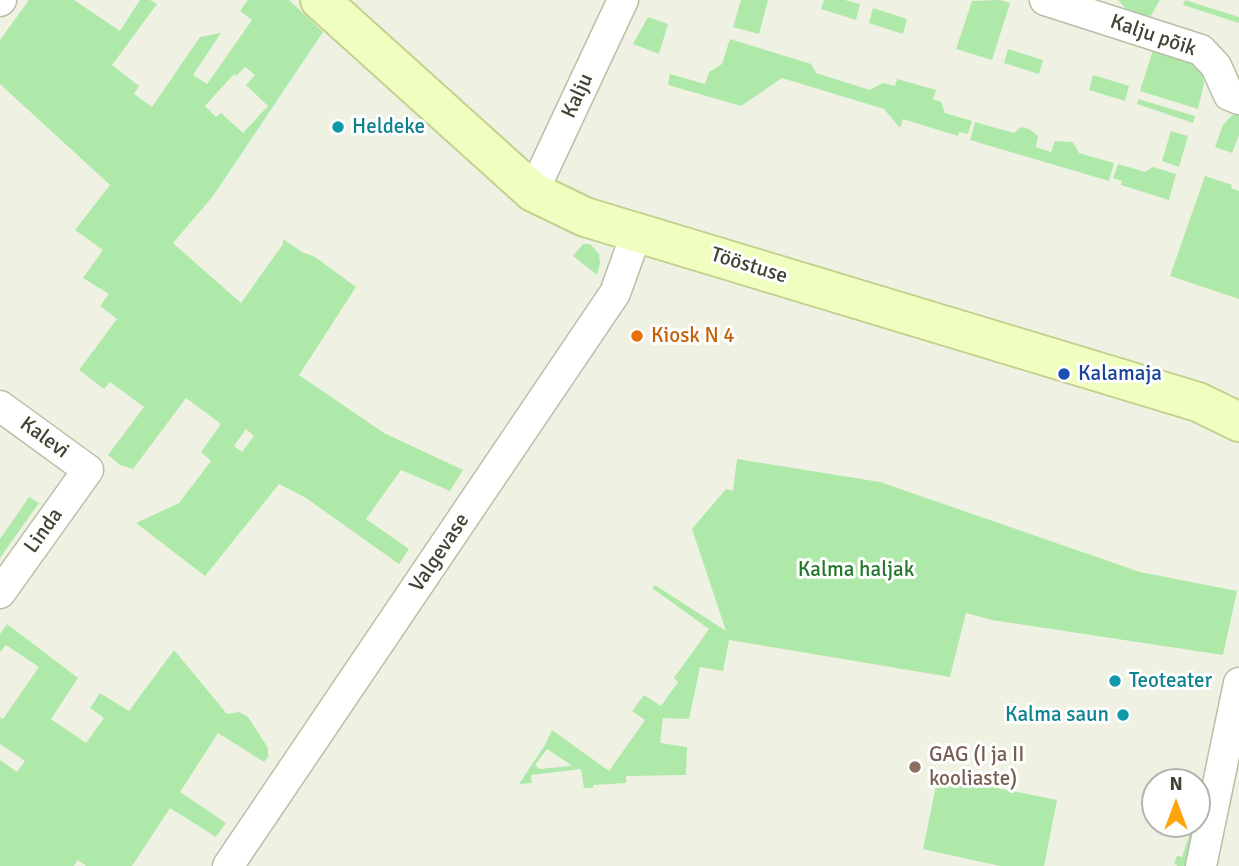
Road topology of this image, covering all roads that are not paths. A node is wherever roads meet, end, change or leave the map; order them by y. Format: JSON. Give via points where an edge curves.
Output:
{"nodes":[{"id":1,"x":320,"y":0,"type":"edge"},
{"id":2,"x":623,"y":0,"type":"edge"},
{"id":3,"x":1045,"y":0,"type":"edge"},
{"id":4,"x":1239,"y":99,"type":"edge"},
{"id":5,"x":533,"y":192,"type":"junction"},
{"id":6,"x":637,"y":232,"type":"junction"},
{"id":7,"x":0,"y":406,"type":"edge"},
{"id":8,"x":1239,"y":422,"type":"edge"},
{"id":9,"x":88,"y":470,"type":"joint"},
{"id":10,"x":0,"y":593,"type":"edge"},
{"id":11,"x":1239,"y":683,"type":"edge"},
{"id":12,"x":228,"y":866,"type":"edge"},
{"id":13,"x":1201,"y":866,"type":"edge"}],
"edges":[{"from":1,"to":5,"type":"street","name":"Tööstuse"},
{"from":2,"to":5,"type":"street","name":"Kalju"},
{"from":3,"to":4,"type":"street","name":"Kalju põik","via":[[1201,50],[1216,66],[1229,95]]},
{"from":5,"to":6,"type":"street","name":"Tööstuse","via":[[584,217]]},
{"from":6,"to":8,"type":"street","name":"Tööstuse","via":[[1198,402]]},
{"from":6,"to":12,"type":"street","name":"Valgevase","via":[[615,293]]},
{"from":7,"to":9,"type":"street","name":"Kalevi"},
{"from":9,"to":10,"type":"street","name":"Linda"},
{"from":11,"to":13,"type":"street"}]}
